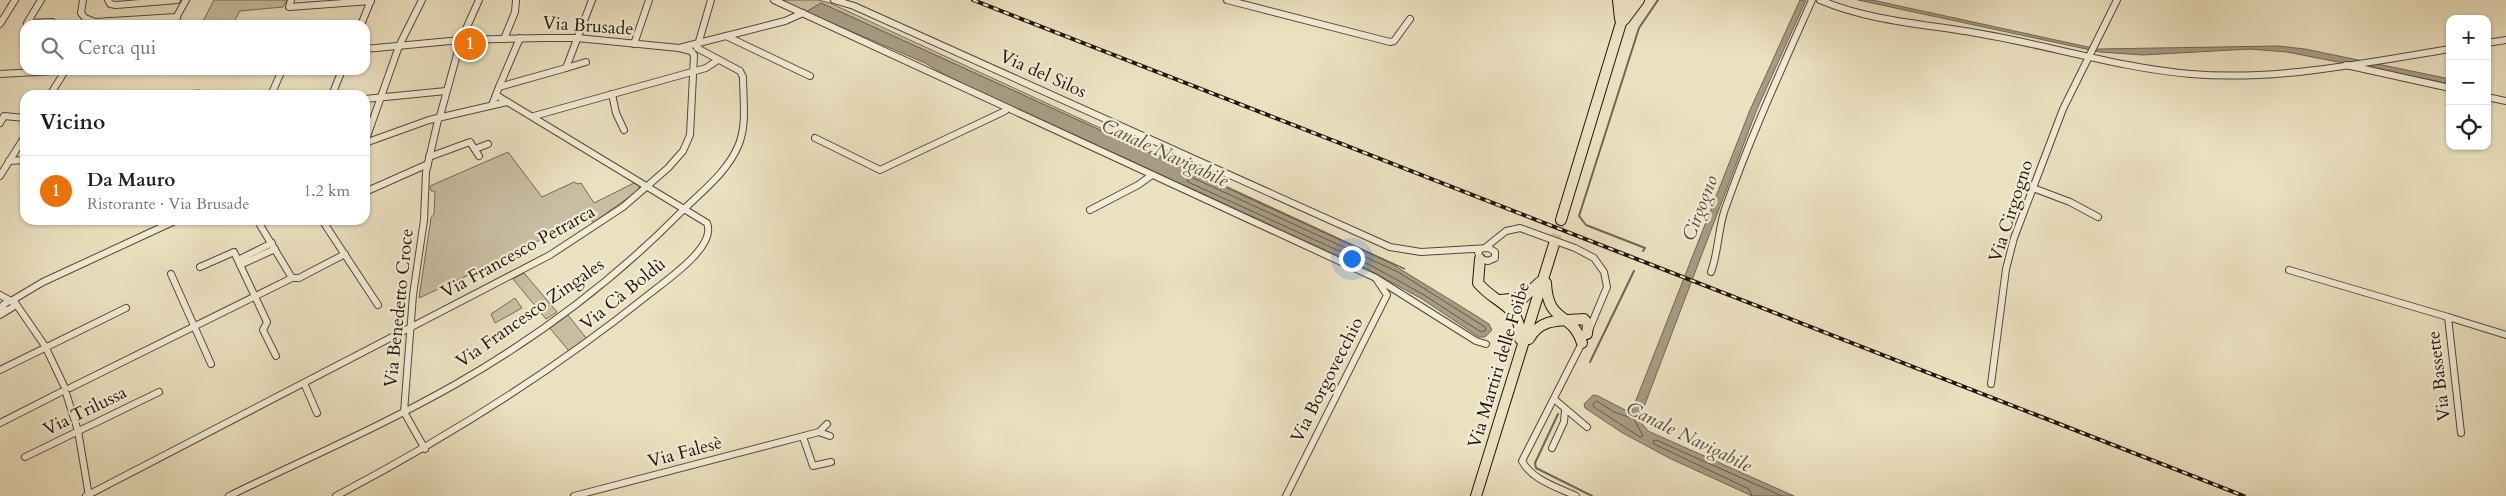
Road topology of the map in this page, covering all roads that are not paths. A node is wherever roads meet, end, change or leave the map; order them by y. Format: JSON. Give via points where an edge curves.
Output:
{"nodes":[{"id":1,"x":16,"y":0,"type":"edge"},
{"id":2,"x":41,"y":0,"type":"edge"},
{"id":3,"x":84,"y":0,"type":"edge"},
{"id":4,"x":108,"y":0,"type":"edge"},
{"id":5,"x":177,"y":0,"type":"edge"},
{"id":6,"x":186,"y":0,"type":"edge"},
{"id":7,"x":290,"y":0,"type":"edge"},
{"id":8,"x":422,"y":0,"type":"edge"},
{"id":9,"x":479,"y":0,"type":"edge"},
{"id":10,"x":516,"y":0,"type":"edge"},
{"id":11,"x":592,"y":0,"type":"edge"},
{"id":12,"x":649,"y":0,"type":"edge"},
{"id":13,"x":711,"y":0,"type":"edge"},
{"id":14,"x":774,"y":0,"type":"edge"},
{"id":15,"x":834,"y":0,"type":"edge"},
{"id":16,"x":1227,"y":0,"type":"edge"},
{"id":17,"x":1618,"y":0,"type":"edge"},
{"id":18,"x":1628,"y":0,"type":"edge"},
{"id":19,"x":1639,"y":0,"type":"edge"},
{"id":20,"x":1812,"y":0,"type":"edge"},
{"id":21,"x":1820,"y":0,"type":"edge"},
{"id":22,"x":2117,"y":0,"type":"edge"},
{"id":23,"x":371,"y":1,"type":"edge"},
{"id":24,"x":803,"y":13,"type":"junction"},
{"id":25,"x":177,"y":17,"type":"junction"},
{"id":26,"x":1410,"y":19,"type":"dead end"},
{"id":27,"x":29,"y":20,"type":"edge"},
{"id":28,"x":87,"y":20,"type":"edge"},
{"id":29,"x":146,"y":20,"type":"edge"},
{"id":30,"x":175,"y":20,"type":"edge"},
{"id":31,"x":362,"y":20,"type":"edge"},
{"id":32,"x":0,"y":24,"type":"edge"},
{"id":33,"x":1620,"y":25,"type":"junction"},
{"id":34,"x":726,"y":36,"type":"junction"},
{"id":35,"x":520,"y":38,"type":"junction"},
{"id":36,"x":577,"y":38,"type":"junction"},
{"id":37,"x":504,"y":39,"type":"junction"},
{"id":38,"x":461,"y":40,"type":"junction"},
{"id":39,"x":2506,"y":40,"type":"edge"},
{"id":40,"x":2491,"y":42,"type":"edge"},
{"id":41,"x":634,"y":44,"type":"junction"},
{"id":42,"x":698,"y":44,"type":"junction"},
{"id":43,"x":399,"y":46,"type":"junction"},
{"id":44,"x":679,"y":48,"type":"junction"},
{"id":45,"x":370,"y":49,"type":"edge"},
{"id":46,"x":2446,"y":50,"type":"edge"},
{"id":47,"x":2092,"y":52,"type":"junction"},
{"id":48,"x":706,"y":54,"type":"junction"},
{"id":49,"x":694,"y":57,"type":"junction"},
{"id":50,"x":718,"y":60,"type":"junction"},
{"id":51,"x":586,"y":62,"type":"dead end"},
{"id":52,"x":2344,"y":65,"type":"junction"},
{"id":53,"x":566,"y":68,"type":"junction"},
{"id":54,"x":692,"y":71,"type":"junction"},
{"id":55,"x":20,"y":73,"type":"edge"},
{"id":56,"x":0,"y":74,"type":"edge"},
{"id":57,"x":62,"y":75,"type":"edge"},
{"id":58,"x":280,"y":75,"type":"edge"},
{"id":59,"x":340,"y":75,"type":"edge"},
{"id":60,"x":810,"y":76,"type":"dead end"},
{"id":61,"x":499,"y":86,"type":"junction"},
{"id":62,"x":2446,"y":87,"type":"edge"},
{"id":63,"x":53,"y":90,"type":"edge"},
{"id":64,"x":273,"y":90,"type":"edge"},
{"id":65,"x":334,"y":90,"type":"edge"},
{"id":66,"x":446,"y":90,"type":"junction"},
{"id":67,"x":974,"y":93,"type":"junction"},
{"id":68,"x":612,"y":94,"type":"junction"},
{"id":69,"x":496,"y":95,"type":"junction"},
{"id":70,"x":380,"y":97,"type":"junction"},
{"id":71,"x":370,"y":98,"type":"edge"},
{"id":72,"x":2491,"y":98,"type":"edge"},
{"id":73,"x":2506,"y":101,"type":"edge"},
{"id":74,"x":507,"y":102,"type":"junction"},
{"id":75,"x":492,"y":105,"type":"junction"},
{"id":76,"x":1005,"y":111,"type":"junction"},
{"id":77,"x":1020,"y":114,"type":"junction"},
{"id":78,"x":534,"y":116,"type":"junction"},
{"id":79,"x":20,"y":118,"type":"edge"},
{"id":80,"x":439,"y":118,"type":"junction"},
{"id":81,"x":0,"y":122,"type":"edge"},
{"id":82,"x":370,"y":127,"type":"edge"},
{"id":83,"x":624,"y":130,"type":"dead end"},
{"id":84,"x":815,"y":138,"type":"dead end"},
{"id":85,"x":370,"y":140,"type":"edge"},
{"id":86,"x":20,"y":144,"type":"edge"},
{"id":87,"x":488,"y":144,"type":"dead end"},
{"id":88,"x":475,"y":149,"type":"junction"},
{"id":89,"x":16,"y":151,"type":"junction"},
{"id":90,"x":20,"y":151,"type":"edge"},
{"id":91,"x":479,"y":156,"type":"dead end"},
{"id":92,"x":0,"y":160,"type":"edge"},
{"id":93,"x":10,"y":160,"type":"junction"},
{"id":94,"x":20,"y":160,"type":"edge"},
{"id":95,"x":429,"y":161,"type":"junction"},
{"id":96,"x":1152,"y":175,"type":"junction"},
{"id":97,"x":0,"y":176,"type":"edge"},
{"id":98,"x":647,"y":186,"type":"junction"},
{"id":99,"x":2032,"y":188,"type":"junction"},
{"id":100,"x":370,"y":190,"type":"edge"},
{"id":101,"x":685,"y":209,"type":"junction"},
{"id":102,"x":1090,"y":210,"type":"dead end"},
{"id":103,"x":2098,"y":216,"type":"dead end"},
{"id":104,"x":1561,"y":220,"type":"tunnel mouth"},
{"id":105,"x":166,"y":225,"type":"edge"},
{"id":106,"x":260,"y":225,"type":"edge"},
{"id":107,"x":325,"y":225,"type":"edge"},
{"id":108,"x":1554,"y":244,"type":"tunnel mouth"},
{"id":109,"x":273,"y":246,"type":"junction"},
{"id":110,"x":345,"y":254,"type":"junction"},
{"id":111,"x":1485,"y":254,"type":"junction"},
{"id":112,"x":239,"y":262,"type":"junction"},
{"id":113,"x":200,"y":267,"type":"dead end"},
{"id":114,"x":2289,"y":270,"type":"dead end"},
{"id":115,"x":1546,"y":272,"type":"junction"},
{"id":116,"x":1711,"y":272,"type":"dead end"},
{"id":117,"x":171,"y":274,"type":"dead end"},
{"id":118,"x":292,"y":278,"type":"junction"},
{"id":119,"x":1376,"y":278,"type":"junction"},
{"id":120,"x":1400,"y":291,"type":"junction"},
{"id":121,"x":0,"y":295,"type":"edge"},
{"id":122,"x":1387,"y":295,"type":"junction"},
{"id":123,"x":255,"y":297,"type":"junction"},
{"id":124,"x":1494,"y":299,"type":"junction"},
{"id":125,"x":13,"y":302,"type":"junction"},
{"id":126,"x":378,"y":305,"type":"dead end"},
{"id":127,"x":3,"y":308,"type":"edge"},
{"id":128,"x":126,"y":308,"type":"dead end"},
{"id":129,"x":1598,"y":308,"type":"junction"},
{"id":130,"x":21,"y":310,"type":"junction"},
{"id":131,"x":2448,"y":317,"type":"junction"},
{"id":132,"x":1584,"y":319,"type":"junction"},
{"id":133,"x":1568,"y":320,"type":"junction"},
{"id":134,"x":194,"y":327,"type":"junction"},
{"id":135,"x":410,"y":328,"type":"junction"},
{"id":136,"x":2506,"y":335,"type":"edge"},
{"id":137,"x":1585,"y":338,"type":"junction"},
{"id":138,"x":1486,"y":344,"type":"dead end"},
{"id":139,"x":46,"y":347,"type":"junction"},
{"id":140,"x":276,"y":356,"type":"dead end"},
{"id":141,"x":1520,"y":358,"type":"junction"},
{"id":142,"x":211,"y":364,"type":"dead end"},
{"id":143,"x":0,"y":370,"type":"edge"},
{"id":144,"x":304,"y":383,"type":"junction"},
{"id":145,"x":1991,"y":384,"type":"dead end"},
{"id":146,"x":65,"y":390,"type":"junction"},
{"id":147,"x":159,"y":392,"type":"dead end"},
{"id":148,"x":1554,"y":399,"type":"junction"},
{"id":149,"x":1565,"y":410,"type":"junction"},
{"id":150,"x":404,"y":412,"type":"junction"},
{"id":151,"x":317,"y":413,"type":"dead end"},
{"id":152,"x":0,"y":423,"type":"edge"},
{"id":153,"x":827,"y":424,"type":"dead end"},
{"id":154,"x":1587,"y":427,"type":"dead end"},
{"id":155,"x":78,"y":431,"type":"junction"},
{"id":156,"x":819,"y":432,"type":"junction"},
{"id":157,"x":2461,"y":433,"type":"dead end"},
{"id":158,"x":830,"y":436,"type":"dead end"},
{"id":159,"x":803,"y":437,"type":"junction"},
{"id":160,"x":1552,"y":448,"type":"dead end"},
{"id":161,"x":425,"y":449,"type":"junction"},
{"id":162,"x":25,"y":457,"type":"dead end"},
{"id":163,"x":832,"y":462,"type":"dead end"},
{"id":164,"x":88,"y":496,"type":"edge"},
{"id":165,"x":229,"y":496,"type":"edge"},
{"id":166,"x":336,"y":496,"type":"edge"},
{"id":167,"x":574,"y":496,"type":"edge"},
{"id":168,"x":1286,"y":496,"type":"edge"},
{"id":169,"x":1476,"y":496,"type":"edge"},
{"id":170,"x":1575,"y":496,"type":"edge"}],
"edges":[{"from":1,"to":32,"type":"street"},
{"from":2,"to":27,"type":"street"},
{"from":3,"to":28,"type":"street","via":[[81,13]]},
{"from":4,"to":5,"type":"street","via":[[116,5]]},
{"from":6,"to":25,"type":"street"},
{"from":7,"to":23,"type":"street","via":[[289,7],[292,8]]},
{"from":8,"to":43,"type":"street"},
{"from":9,"to":38,"type":"street","name":"Via Benedetto Croce"},
{"from":10,"to":37,"type":"street","via":[[516,9]]},
{"from":11,"to":36,"type":"street"},
{"from":12,"to":41,"type":"street"},
{"from":13,"to":42,"type":"street"},
{"from":14,"to":24,"type":"street"},
{"from":15,"to":111,"type":"street","name":"Via del Silos","via":[[863,10],[1390,247],[1417,252],[1464,250]]},
{"from":16,"to":26,"type":"street","via":[[1390,42]]},
{"from":17,"to":33,"type":"highway"},
{"from":18,"to":33,"type":"highway"},
{"from":19,"to":33,"type":"highway"},
{"from":20,"to":116,"type":"street","via":[[1732,187]]},
{"from":21,"to":47,"type":"street","via":[[1862,15]]},
{"from":22,"to":47,"type":"street","name":"Via Cirgogno"},
{"from":23,"to":31,"type":"street"},
{"from":24,"to":34,"type":"street","name":"Via Brusade","via":[[794,19]]},
{"from":24,"to":67,"type":"street"},
{"from":25,"to":29,"type":"street"},
{"from":25,"to":30,"type":"street"},
{"from":33,"to":104,"type":"highway"},
{"from":34,"to":42,"type":"street","name":"Via Brusade"},
{"from":34,"to":60,"type":"street"},
{"from":35,"to":36,"type":"street","name":"Via Brusade"},
{"from":35,"to":37,"type":"street","name":"Via Brusade"},
{"from":35,"to":61,"type":"street"},
{"from":36,"to":41,"type":"street","name":"Via Brusade"},
{"from":36,"to":53,"type":"street"},
{"from":37,"to":38,"type":"street","name":"Via Brusade"},
{"from":38,"to":43,"type":"street","name":"Via Brusade"},
{"from":38,"to":66,"type":"street","name":"Via Benedetto Croce"},
{"from":39,"to":40,"type":"street"},
{"from":41,"to":44,"type":"street","name":"Via Brusade"},
{"from":42,"to":44,"type":"street","name":"Via Brusade"},
{"from":42,"to":48,"type":"street","name":"Via Francesco Zingales","via":[[697,48]]},
{"from":43,"to":45,"type":"street","name":"Via Brusade"},
{"from":43,"to":70,"type":"street"},
{"from":44,"to":49,"type":"street","via":[[691,51]]},
{"from":46,"to":52,"type":"street"},
{"from":47,"to":52,"type":"street","via":[[2160,70],[2224,76],[2274,74]]},
{"from":47,"to":99,"type":"street","name":"Via Cirgogno","via":[[2063,109]]},
{"from":48,"to":49,"type":"street"},
{"from":48,"to":50,"type":"street","name":"Via Francesco Zingales"},
{"from":49,"to":54,"type":"street","name":"Via Francesco Petrarca"},
{"from":50,"to":54,"type":"street","via":[[712,66]]},
{"from":50,"to":101,"type":"street","name":"Via Francesco Zingales","via":[[742,74],[742,134],[736,152],[724,169]]},
{"from":51,"to":53,"type":"street"},
{"from":52,"to":62,"type":"street"},
{"from":53,"to":61,"type":"street"},
{"from":54,"to":68,"type":"street"},
{"from":54,"to":98,"type":"street","name":"Via Francesco Petrarca","via":[[688,141],[674,162]]},
{"from":55,"to":56,"type":"street"},
{"from":57,"to":63,"type":"street"},
{"from":58,"to":64,"type":"street"},
{"from":59,"to":65,"type":"street"},
{"from":61,"to":69,"type":"street"},
{"from":66,"to":70,"type":"street"},
{"from":66,"to":80,"type":"street","name":"Via Benedetto Croce"},
{"from":67,"to":76,"type":"street"},
{"from":67,"to":77,"type":"street"},
{"from":68,"to":78,"type":"street"},
{"from":68,"to":83,"type":"street"},
{"from":69,"to":74,"type":"street","name":"Via Cà Boldù"},
{"from":69,"to":75,"type":"street"},
{"from":70,"to":71,"type":"street"},
{"from":70,"to":82,"type":"street"},
{"from":72,"to":73,"type":"street"},
{"from":74,"to":75,"type":"street"},
{"from":74,"to":78,"type":"street","name":"Via Cà Boldù"},
{"from":75,"to":80,"type":"street"},
{"from":76,"to":77,"type":"street"},
{"from":76,"to":84,"type":"street","via":[[880,170]]},
{"from":77,"to":96,"type":"street"},
{"from":78,"to":98,"type":"street","name":"Via Cà Boldù"},
{"from":79,"to":81,"type":"street","via":[[4,116]]},
{"from":80,"to":85,"type":"street"},
{"from":80,"to":95,"type":"street","name":"Via Benedetto Croce"},
{"from":86,"to":89,"type":"street"},
{"from":87,"to":88,"type":"street"},
{"from":88,"to":91,"type":"street"},
{"from":88,"to":95,"type":"street","via":[[470,142],[465,142]]},
{"from":89,"to":90,"type":"street"},
{"from":89,"to":93,"type":"street"},
{"from":92,"to":93,"type":"street"},
{"from":93,"to":94,"type":"street"},
{"from":93,"to":97,"type":"street"},
{"from":95,"to":100,"type":"street"},
{"from":95,"to":135,"type":"street","name":"Via Benedetto Croce"},
{"from":96,"to":102,"type":"street"},
{"from":96,"to":119,"type":"street"},
{"from":98,"to":101,"type":"street","name":"Via Cà Boldù"},
{"from":98,"to":135,"type":"street","name":"Via Francesco Petrarca","via":[[608,218],[550,255]]},
{"from":99,"to":103,"type":"street"},
{"from":99,"to":145,"type":"street","name":"Via Cirgogno","via":[[2009,254]]},
{"from":101,"to":150,"type":"street","name":"Via Francesco Zingales","via":[[625,264],[563,313],[496,358]]},
{"from":101,"to":161,"type":"street","name":"Via Cà Boldù","via":[[711,229],[708,240],[700,249],[590,341],[509,398]]},
{"from":105,"to":125,"type":"street","via":[[43,282]]},
{"from":106,"to":109,"type":"street"},
{"from":107,"to":110,"type":"street"},
{"from":108,"to":115,"type":"highway","name":"Via Martiri delle Foibe"},
{"from":109,"to":112,"type":"street"},
{"from":109,"to":118,"type":"street"},
{"from":110,"to":118,"type":"street","via":[[299,278]]},
{"from":110,"to":126,"type":"street"},
{"from":111,"to":124,"type":"highway","via":[[1478,283]]},
{"from":111,"to":129,"type":"street","via":[[1498,236],[1513,229],[1532,231],[1575,248],[1594,258],[1606,278],[1607,287]]},
{"from":112,"to":113,"type":"street","via":[[232,252]]},
{"from":112,"to":123,"type":"street"},
{"from":114,"to":131,"type":"street"},
{"from":115,"to":124,"type":"highway","via":[[1527,298],[1516,301]]},
{"from":115,"to":133,"type":"highway","via":[[1545,300],[1551,311]]},
{"from":115,"to":141,"type":"highway","name":"Via Martiri delle Foibe"},
{"from":117,"to":134,"type":"street"},
{"from":118,"to":123,"type":"street"},
{"from":119,"to":120,"type":"street"},
{"from":119,"to":122,"type":"street"},
{"from":120,"to":122,"type":"street"},
{"from":120,"to":138,"type":"street","via":[[1476,341]]},
{"from":121,"to":125,"type":"street"},
{"from":122,"to":168,"type":"street","name":"Via Borgovecchio"},
{"from":123,"to":134,"type":"street"},
{"from":123,"to":140,"type":"street","via":[[266,322],[263,330]]},
{"from":124,"to":141,"type":"highway","via":[[1511,308],[1520,319]]},
{"from":125,"to":127,"type":"street"},
{"from":125,"to":130,"type":"street"},
{"from":127,"to":130,"type":"street"},
{"from":128,"to":139,"type":"street"},
{"from":129,"to":132,"type":"street","via":[[1591,317]]},
{"from":129,"to":137,"type":"street"},
{"from":130,"to":139,"type":"street"},
{"from":131,"to":136,"type":"street","name":"Via Bassette"},
{"from":131,"to":157,"type":"street","name":"Via Bassette"},
{"from":132,"to":133,"type":"highway"},
{"from":132,"to":137,"type":"highway","via":[[1588,324]]},
{"from":133,"to":137,"type":"highway"},
{"from":133,"to":141,"type":"highway","via":[[1540,324],[1534,329]]},
{"from":134,"to":142,"type":"street"},
{"from":134,"to":146,"type":"street"},
{"from":135,"to":144,"type":"street","name":"Via Francesco Petrarca"},
{"from":135,"to":150,"type":"street","name":"Via Benedetto Croce"},
{"from":137,"to":148,"type":"street"},
{"from":139,"to":143,"type":"street"},
{"from":139,"to":146,"type":"street"},
{"from":141,"to":169,"type":"highway","name":"Via Martiri delle Foibe"},
{"from":144,"to":151,"type":"street"},
{"from":144,"to":164,"type":"street","name":"Via Francesco Petrarca"},
{"from":146,"to":152,"type":"street"},
{"from":146,"to":155,"type":"street"},
{"from":147,"to":155,"type":"street","name":"Via Trilussa"},
{"from":148,"to":149,"type":"street"},
{"from":148,"to":170,"type":"street","via":[[1522,461],[1523,466]]},
{"from":149,"to":154,"type":"street"},
{"from":149,"to":160,"type":"street","via":[[1564,422]]},
{"from":150,"to":161,"type":"street","name":"Via Benedetto Croce"},
{"from":150,"to":165,"type":"street","name":"Via Francesco Zingales"},
{"from":153,"to":156,"type":"street","name":"Via Falesè"},
{"from":155,"to":162,"type":"street","name":"Via Trilussa"},
{"from":155,"to":164,"type":"street"},
{"from":156,"to":158,"type":"street"},
{"from":156,"to":159,"type":"street","name":"Via Falesè"},
{"from":159,"to":163,"type":"street","via":[[814,466]]},
{"from":159,"to":167,"type":"street","name":"Via Falesè"},
{"from":161,"to":166,"type":"street","name":"Via Cà Boldù"}]}
